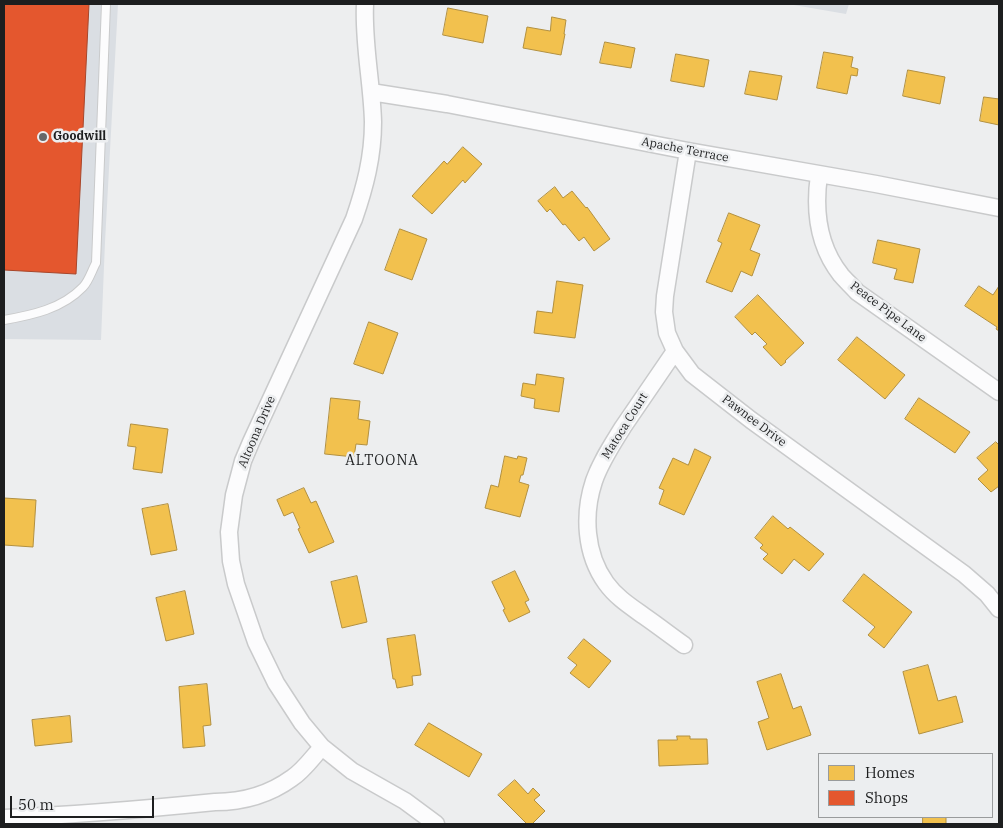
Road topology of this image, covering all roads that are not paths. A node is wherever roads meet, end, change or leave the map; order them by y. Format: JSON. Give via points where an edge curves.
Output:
{"nodes":[{"id":1,"x":106,"y":4,"type":"edge"},
{"id":2,"x":365,"y":4,"type":"edge"},
{"id":3,"x":371,"y":92,"type":"junction"},
{"id":4,"x":688,"y":151,"type":"junction"},
{"id":5,"x":819,"y":175,"type":"junction"},
{"id":6,"x":999,"y":208,"type":"edge"},
{"id":7,"x":4,"y":320,"type":"edge"},
{"id":8,"x":674,"y":351,"type":"junction"},
{"id":9,"x":999,"y":392,"type":"edge"},
{"id":10,"x":999,"y":609,"type":"edge"},
{"id":11,"x":684,"y":645,"type":"dead end"},
{"id":12,"x":322,"y":747,"type":"junction"},
{"id":13,"x":4,"y":818,"type":"edge"},
{"id":14,"x":436,"y":824,"type":"edge"}],
"edges":[{"from":1,"to":7,"type":"lane","via":[[96,263],[84,286],[61,304]]},
{"from":2,"to":3,"type":"street","name":"Altoona Drive"},
{"from":3,"to":4,"type":"street","name":"Apache Terrace"},
{"from":3,"to":12,"type":"street","name":"Altoona Drive","via":[[371,156],[365,188],[354,219],[245,455],[234,495],[229,532],[236,584],[256,642],[276,683],[302,724]]},
{"from":4,"to":5,"type":"street","name":"Apache Terrace"},
{"from":4,"to":8,"type":"street","name":"Pawnee Drive","via":[[665,296],[667,332]]},
{"from":5,"to":6,"type":"street","name":"Apache Terrace"},
{"from":5,"to":9,"type":"street","name":"Peace Pipe Lane","via":[[817,214],[821,238],[841,275],[858,292]]},
{"from":8,"to":10,"type":"street","name":"Pawnee Drive","via":[[692,374],[964,574]]},
{"from":8,"to":11,"type":"street","name":"Matoca Court","via":[[604,458],[589,501],[587,527],[596,565],[606,584],[621,599]]},
{"from":12,"to":13,"type":"street","via":[[294,778],[250,798],[148,809]]},
{"from":12,"to":14,"type":"street","name":"Altoona Drive","via":[[352,772],[405,801]]}]}
